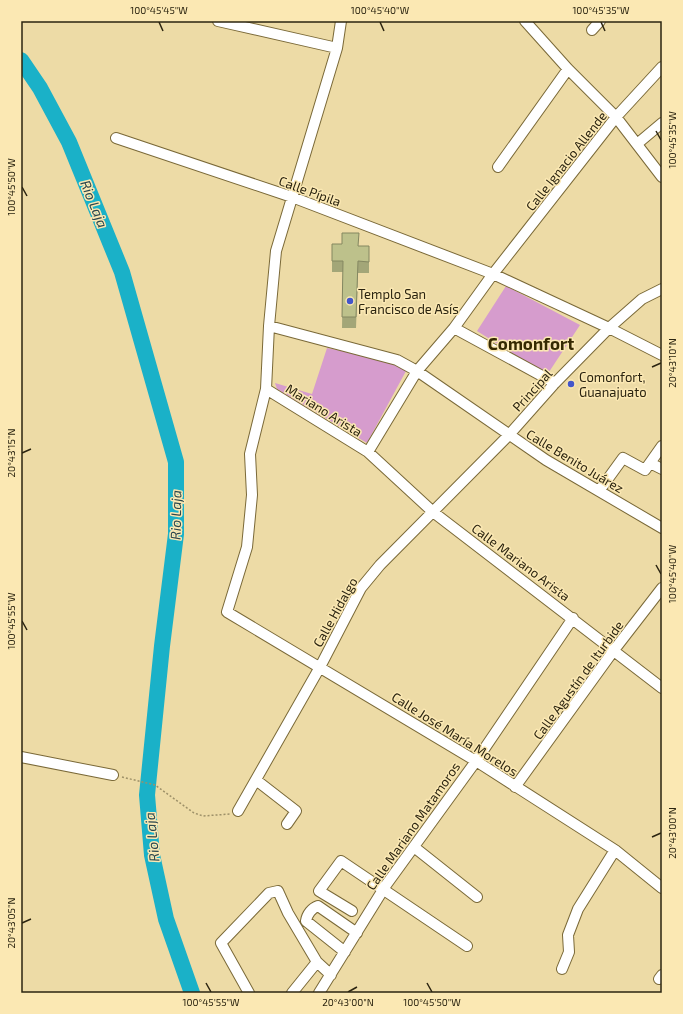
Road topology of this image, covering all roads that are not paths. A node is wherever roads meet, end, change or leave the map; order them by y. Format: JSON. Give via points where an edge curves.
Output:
{"nodes":[{"id":1,"x":218,"y":21,"type":"edge"},
{"id":2,"x":341,"y":21,"type":"edge"},
{"id":3,"x":525,"y":21,"type":"edge"},
{"id":4,"x":600,"y":21,"type":"edge"},
{"id":5,"x":592,"y":30,"type":"dead end"},
{"id":6,"x":337,"y":48,"type":"junction"},
{"id":7,"x":662,"y":67,"type":"edge"},
{"id":8,"x":568,"y":69,"type":"junction"},
{"id":9,"x":616,"y":118,"type":"junction"},
{"id":10,"x":662,"y":123,"type":"edge"},
{"id":11,"x":116,"y":138,"type":"dead end"},
{"id":12,"x":638,"y":144,"type":"junction"},
{"id":13,"x":498,"y":167,"type":"dead end"},
{"id":14,"x":662,"y":177,"type":"edge"},
{"id":15,"x":292,"y":197,"type":"junction"},
{"id":16,"x":493,"y":274,"type":"junction"},
{"id":17,"x":662,"y":289,"type":"edge"},
{"id":18,"x":269,"y":326,"type":"junction"},
{"id":19,"x":454,"y":328,"type":"junction"},
{"id":20,"x":609,"y":328,"type":"junction"},
{"id":21,"x":662,"y":355,"type":"edge"},
{"id":22,"x":417,"y":371,"type":"junction"},
{"id":23,"x":555,"y":383,"type":"junction"},
{"id":24,"x":266,"y":389,"type":"junction"},
{"id":25,"x":508,"y":436,"type":"junction"},
{"id":26,"x":662,"y":446,"type":"edge"},
{"id":27,"x":368,"y":452,"type":"junction"},
{"id":28,"x":650,"y":463,"type":"junction"},
{"id":29,"x":662,"y":469,"type":"edge"},
{"id":30,"x":599,"y":491,"type":"junction"},
{"id":31,"x":433,"y":512,"type":"junction"},
{"id":32,"x":662,"y":528,"type":"edge"},
{"id":33,"x":662,"y":588,"type":"edge"},
{"id":34,"x":573,"y":618,"type":"junction"},
{"id":35,"x":614,"y":650,"type":"junction"},
{"id":36,"x":320,"y":667,"type":"junction"},
{"id":37,"x":662,"y":688,"type":"edge"},
{"id":38,"x":21,"y":757,"type":"edge"},
{"id":39,"x":476,"y":761,"type":"junction"},
{"id":40,"x":113,"y":775,"type":"road end"},
{"id":41,"x":256,"y":780,"type":"junction"},
{"id":42,"x":515,"y":787,"type":"junction"},
{"id":43,"x":238,"y":811,"type":"road end"},
{"id":44,"x":287,"y":824,"type":"dead end"},
{"id":45,"x":414,"y":846,"type":"junction"},
{"id":46,"x":615,"y":850,"type":"junction"},
{"id":47,"x":662,"y":888,"type":"edge"},
{"id":48,"x":384,"y":889,"type":"junction"},
{"id":49,"x":478,"y":897,"type":"dead end"},
{"id":50,"x":352,"y":911,"type":"dead end"},
{"id":51,"x":357,"y":933,"type":"junction"},
{"id":52,"x":467,"y":946,"type":"dead end"},
{"id":53,"x":345,"y":952,"type":"junction"},
{"id":54,"x":317,"y":962,"type":"junction"},
{"id":55,"x":562,"y":970,"type":"dead end"},
{"id":56,"x":330,"y":975,"type":"junction"},
{"id":57,"x":249,"y":993,"type":"edge"},
{"id":58,"x":292,"y":993,"type":"edge"},
{"id":59,"x":320,"y":993,"type":"edge"}],
"edges":[{"from":1,"to":6,"type":"street"},
{"from":2,"to":6,"type":"street"},
{"from":3,"to":8,"type":"street"},
{"from":4,"to":5,"type":"street"},
{"from":6,"to":15,"type":"street"},
{"from":7,"to":9,"type":"street","name":"Calle Ignacio Allende"},
{"from":8,"to":9,"type":"street"},
{"from":8,"to":13,"type":"street"},
{"from":9,"to":12,"type":"street"},
{"from":9,"to":16,"type":"street","name":"Calle Ignacio Allende"},
{"from":10,"to":12,"type":"street"},
{"from":11,"to":15,"type":"street","name":"Calle Pípila"},
{"from":12,"to":14,"type":"street"},
{"from":15,"to":16,"type":"street","name":"Calle Pípila"},
{"from":15,"to":18,"type":"street","via":[[276,251]]},
{"from":16,"to":19,"type":"street","name":"Calle Ignacio Allende"},
{"from":16,"to":20,"type":"street","name":"Calle Pípila"},
{"from":17,"to":20,"type":"street","name":"Principal","via":[[642,299]]},
{"from":18,"to":22,"type":"street","name":"Calle Benito Juárez","via":[[397,360]]},
{"from":18,"to":24,"type":"street"},
{"from":19,"to":22,"type":"street","name":"Calle Ignacio Allende"},
{"from":19,"to":23,"type":"street"},
{"from":20,"to":21,"type":"street","name":"Calle Pípila"},
{"from":20,"to":23,"type":"street","name":"Principal"},
{"from":22,"to":25,"type":"street","name":"Calle Benito Juárez"},
{"from":22,"to":27,"type":"street","name":"Calle Ignacio Allende"},
{"from":23,"to":25,"type":"street","name":"Principal"},
{"from":24,"to":27,"type":"street","name":"Mariano Arista"},
{"from":24,"to":36,"type":"street","name":"Calle José María Morelos","via":[[250,454],[252,494],[247,547],[227,612]]},
{"from":25,"to":30,"type":"street","name":"Calle Benito Juárez"},
{"from":25,"to":31,"type":"street","name":"Calle Hidalgo"},
{"from":26,"to":28,"type":"street"},
{"from":27,"to":31,"type":"street","name":"Calle Mariano Arista"},
{"from":28,"to":29,"type":"street"},
{"from":28,"to":30,"type":"street","via":[[646,470],[623,458]]},
{"from":30,"to":32,"type":"street","name":"Calle Benito Juárez"},
{"from":31,"to":34,"type":"street","name":"Calle Mariano Arista"},
{"from":31,"to":36,"type":"street","name":"Calle Hidalgo","via":[[380,565],[361,588]]},
{"from":33,"to":35,"type":"street","name":"Calle Agustín de Iturbide"},
{"from":34,"to":35,"type":"street","name":"Calle Mariano Arista"},
{"from":34,"to":39,"type":"street","name":"Calle Mariano Matamoros"},
{"from":35,"to":37,"type":"street","name":"Calle Mariano Arista"},
{"from":35,"to":42,"type":"street","name":"Calle Agustín de Iturbide"},
{"from":36,"to":39,"type":"street","name":"Calle José María Morelos"},
{"from":36,"to":41,"type":"street","name":"Calle Hidalgo"},
{"from":38,"to":40,"type":"street"},
{"from":39,"to":42,"type":"street","name":"Calle José María Morelos"},
{"from":39,"to":45,"type":"street","name":"Calle Mariano Matamoros"},
{"from":41,"to":43,"type":"street","name":"Calle Hidalgo"},
{"from":41,"to":44,"type":"street","via":[[296,811]]},
{"from":42,"to":46,"type":"street","name":"Calle José María Morelos"},
{"from":45,"to":48,"type":"street","name":"Calle Mariano Matamoros"},
{"from":45,"to":49,"type":"street"},
{"from":46,"to":47,"type":"street","name":"Calle José María Morelos"},
{"from":46,"to":55,"type":"street","via":[[578,909],[568,935],[569,952]]},
{"from":48,"to":50,"type":"street","via":[[341,861],[319,891]]},
{"from":48,"to":51,"type":"street","name":"Calle Mariano Matamoros"},
{"from":48,"to":52,"type":"street"},
{"from":51,"to":53,"type":"street","name":"Calle Mariano Matamoros"},
{"from":51,"to":53,"type":"street","via":[[318,906],[313,907],[306,921]]},
{"from":53,"to":56,"type":"street","name":"Calle Mariano Matamoros"},
{"from":54,"to":56,"type":"street"},
{"from":54,"to":57,"type":"street","via":[[278,891],[269,893],[221,943]]},
{"from":54,"to":58,"type":"street"},
{"from":56,"to":59,"type":"street","name":"Calle Mariano Matamoros"}]}
